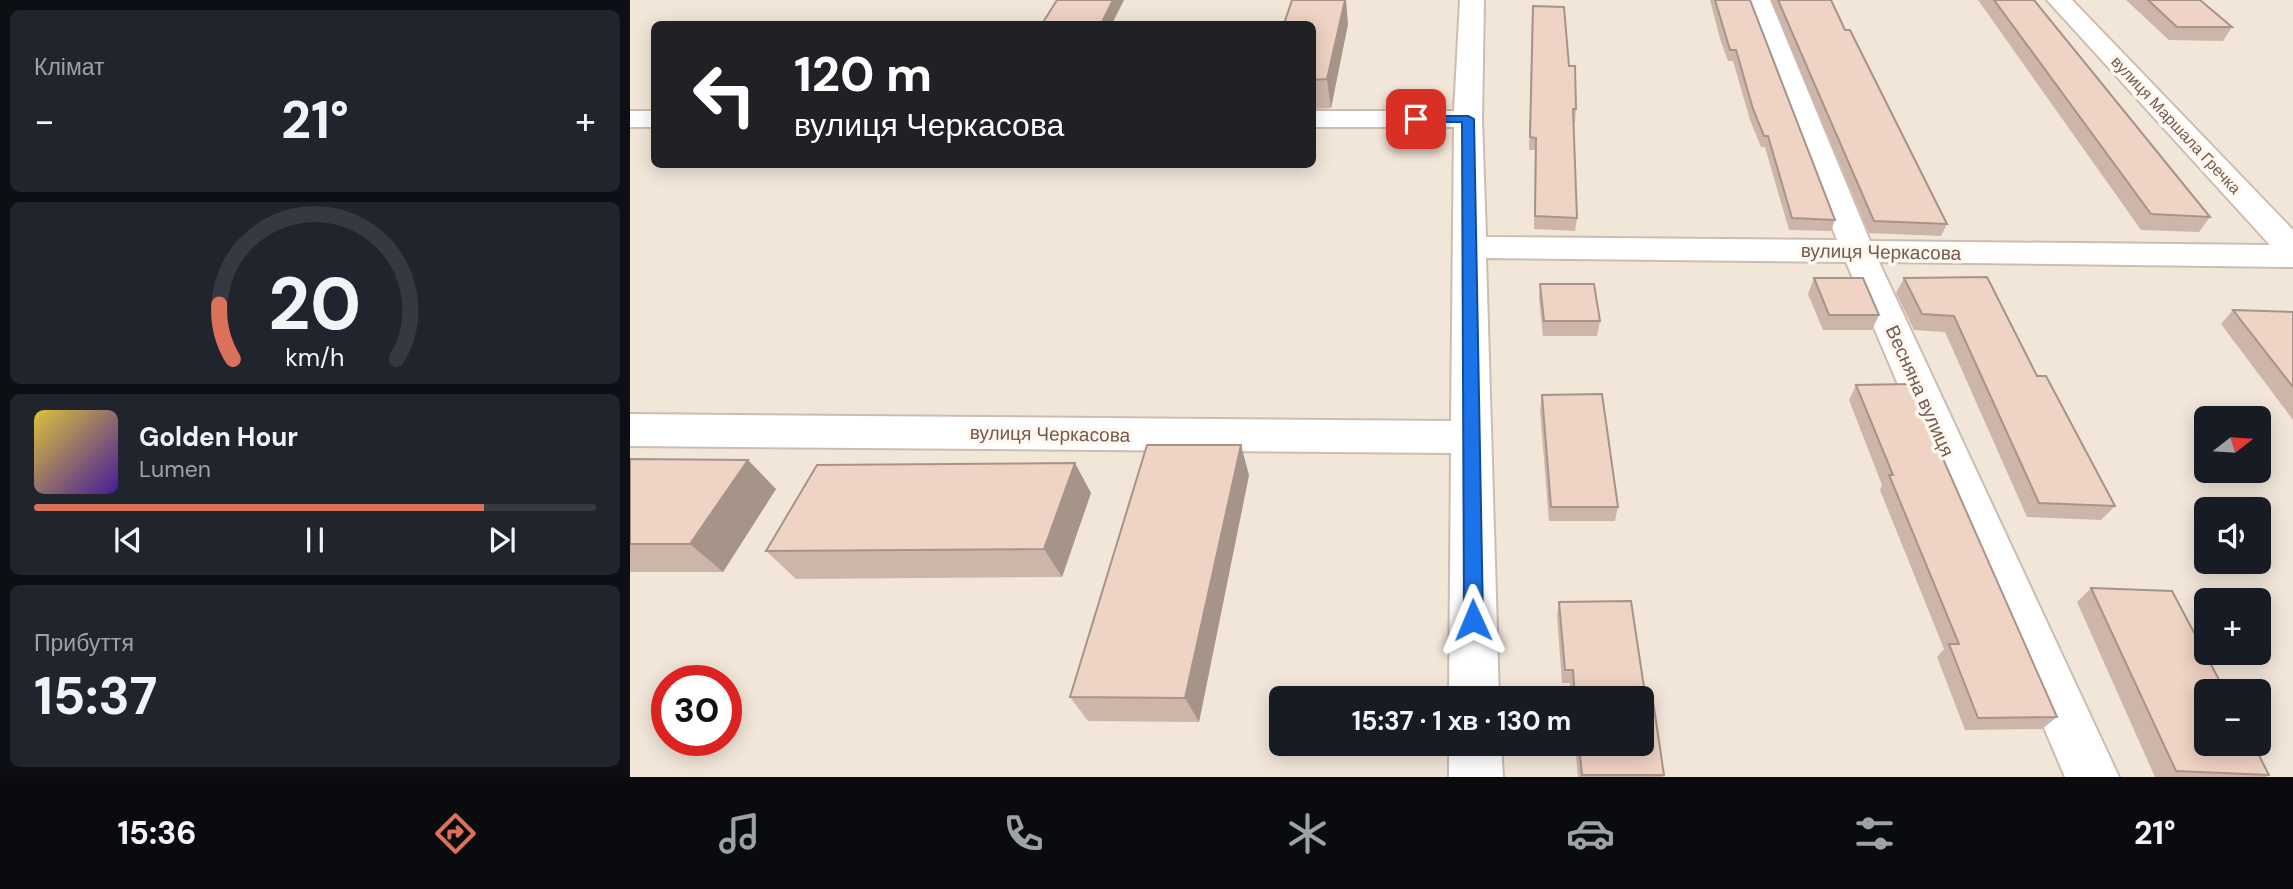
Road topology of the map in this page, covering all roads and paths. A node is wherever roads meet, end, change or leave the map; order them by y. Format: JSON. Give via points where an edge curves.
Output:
{"nodes":[{"id":1,"x":1472,"y":0,"type":"edge"},
{"id":2,"x":1758,"y":0,"type":"edge"},
{"id":3,"x":2059,"y":0,"type":"edge"},
{"id":4,"x":630,"y":119,"type":"edge"},
{"id":5,"x":651,"y":119,"type":"edge"},
{"id":6,"x":1316,"y":119,"type":"edge"},
{"id":7,"x":1468,"y":119,"type":"junction"},
{"id":8,"x":1470,"y":247,"type":"junction"},
{"id":9,"x":2293,"y":250,"type":"edge"},
{"id":10,"x":1858,"y":252,"type":"junction"},
{"id":11,"x":2293,"y":256,"type":"edge"},
{"id":12,"x":630,"y":430,"type":"edge"},
{"id":13,"x":1471,"y":438,"type":"junction"},
{"id":14,"x":1475,"y":686,"type":"edge"},
{"id":15,"x":1475,"y":756,"type":"edge"},
{"id":16,"x":1476,"y":777,"type":"edge"},
{"id":17,"x":2092,"y":777,"type":"edge"}],
"edges":[{"from":1,"to":7,"type":"street"},
{"from":2,"to":10,"type":"street","name":"Весняна вулиця"},
{"from":3,"to":9,"type":"street","name":"вулиця Маршала Гречка"},
{"from":4,"to":5,"type":"street"},
{"from":6,"to":7,"type":"street"},
{"from":7,"to":8,"type":"street"},
{"from":8,"to":10,"type":"street","name":"вулиця Черкасова"},
{"from":8,"to":13,"type":"street"},
{"from":10,"to":11,"type":"street","name":"вулиця Черкасова"},
{"from":10,"to":17,"type":"street","name":"Весняна вулиця"},
{"from":12,"to":13,"type":"street","name":"вулиця Черкасова"},
{"from":13,"to":14,"type":"street"},
{"from":15,"to":16,"type":"street"}]}
